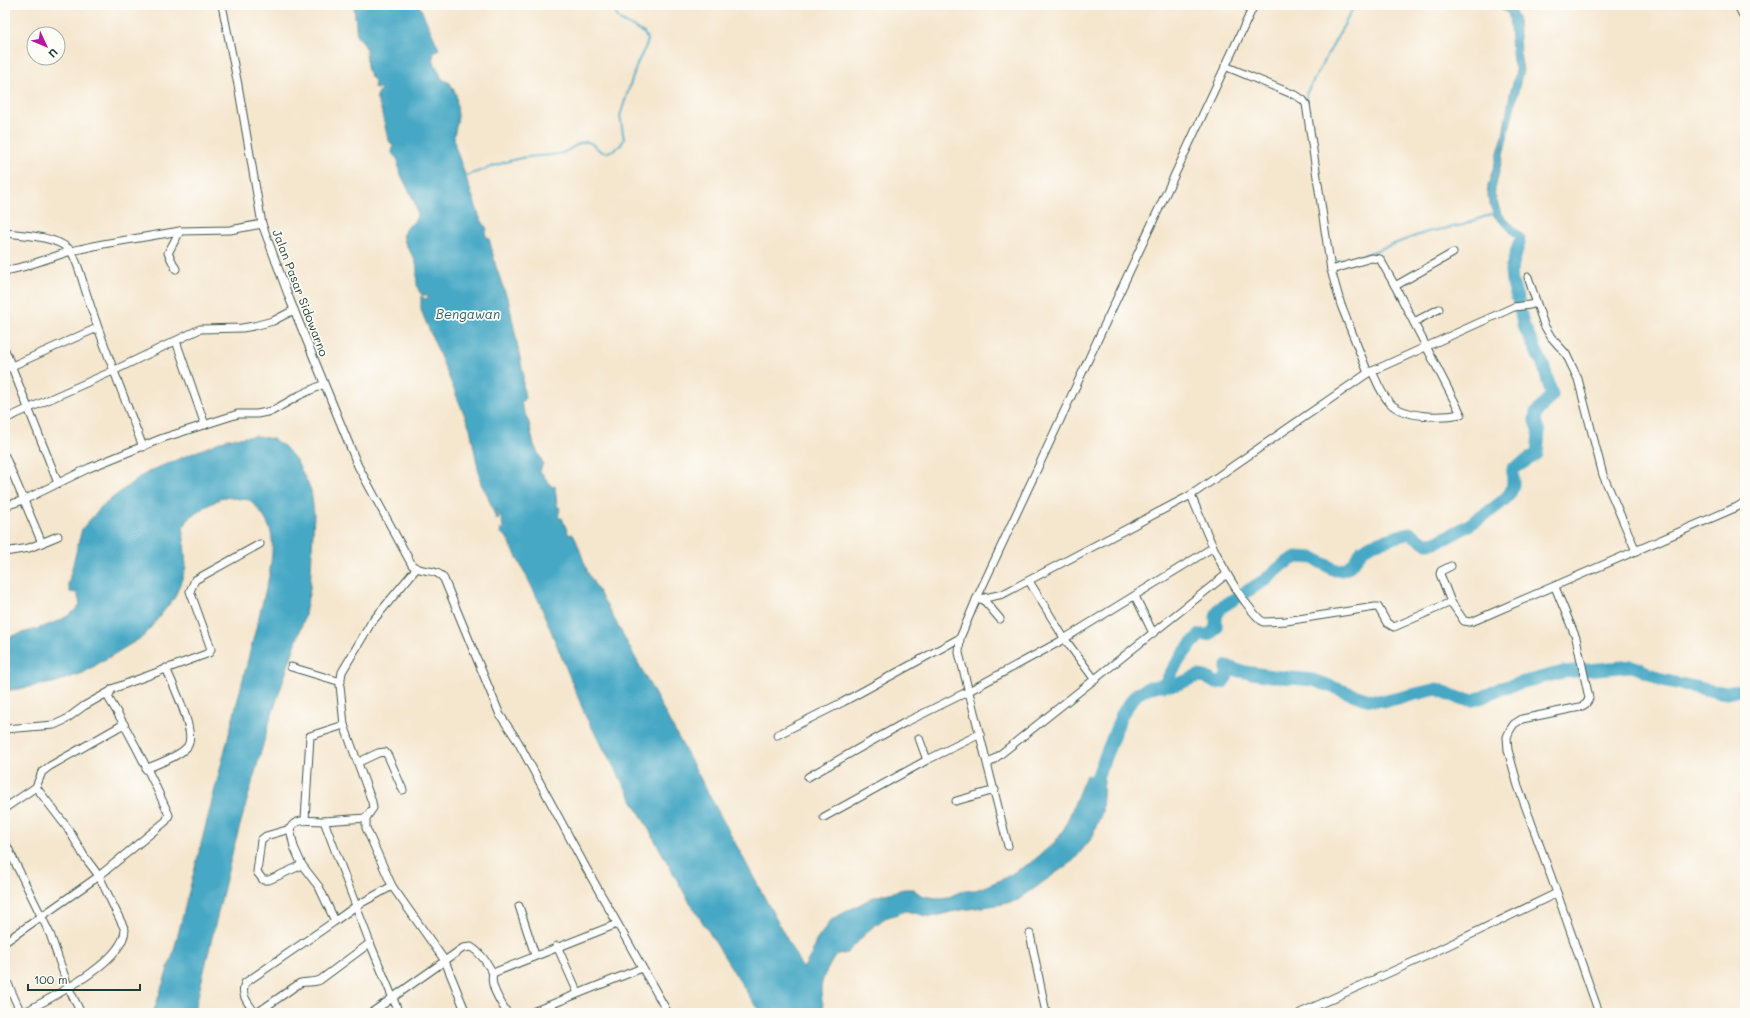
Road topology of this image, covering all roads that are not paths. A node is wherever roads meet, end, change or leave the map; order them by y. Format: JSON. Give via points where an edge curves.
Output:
{"nodes":[{"id":1,"x":222,"y":5,"type":"edge"},
{"id":2,"x":1254,"y":5,"type":"edge"},
{"id":3,"x":1738,"y":5,"type":"edge"},
{"id":4,"x":1745,"y":20,"type":"edge"},
{"id":5,"x":1225,"y":66,"type":"junction"},
{"id":6,"x":262,"y":224,"type":"junction"},
{"id":7,"x":180,"y":231,"type":"junction"},
{"id":8,"x":5,"y":233,"type":"edge"},
{"id":9,"x":71,"y":251,"type":"junction"},
{"id":10,"x":1453,"y":253,"type":"dead end"},
{"id":11,"x":176,"y":269,"type":"dead end"},
{"id":12,"x":1334,"y":269,"type":"junction"},
{"id":13,"x":5,"y":271,"type":"edge"},
{"id":14,"x":1528,"y":277,"type":"dead end"},
{"id":15,"x":1396,"y":286,"type":"junction"},
{"id":16,"x":1533,"y":304,"type":"junction"},
{"id":17,"x":1438,"y":309,"type":"dead end"},
{"id":18,"x":294,"y":310,"type":"junction"},
{"id":19,"x":1414,"y":322,"type":"junction"},
{"id":20,"x":97,"y":328,"type":"junction"},
{"id":21,"x":176,"y":341,"type":"junction"},
{"id":22,"x":1426,"y":346,"type":"junction"},
{"id":23,"x":5,"y":350,"type":"edge"},
{"id":24,"x":8,"y":368,"type":"edge"},
{"id":25,"x":113,"y":371,"type":"junction"},
{"id":26,"x":1370,"y":372,"type":"junction"},
{"id":27,"x":324,"y":384,"type":"junction"},
{"id":28,"x":28,"y":408,"type":"junction"},
{"id":29,"x":5,"y":419,"type":"edge"},
{"id":30,"x":205,"y":425,"type":"junction"},
{"id":31,"x":143,"y":446,"type":"junction"},
{"id":32,"x":5,"y":456,"type":"edge"},
{"id":33,"x":58,"y":483,"type":"junction"},
{"id":34,"x":1192,"y":495,"type":"junction"},
{"id":35,"x":24,"y":500,"type":"junction"},
{"id":36,"x":1745,"y":502,"type":"edge"},
{"id":37,"x":5,"y":506,"type":"edge"},
{"id":38,"x":58,"y":536,"type":"dead end"},
{"id":39,"x":42,"y":543,"type":"junction"},
{"id":40,"x":260,"y":544,"type":"dead end"},
{"id":41,"x":1212,"y":548,"type":"junction"},
{"id":42,"x":1636,"y":551,"type":"junction"},
{"id":43,"x":5,"y":552,"type":"edge"},
{"id":44,"x":1451,"y":566,"type":"dead end"},
{"id":45,"x":416,"y":568,"type":"junction"},
{"id":46,"x":1227,"y":574,"type":"junction"},
{"id":47,"x":1029,"y":580,"type":"junction"},
{"id":48,"x":1555,"y":587,"type":"junction"},
{"id":49,"x":1135,"y":596,"type":"junction"},
{"id":50,"x":980,"y":599,"type":"junction"},
{"id":51,"x":1451,"y":602,"type":"junction"},
{"id":52,"x":1000,"y":619,"type":"dead end"},
{"id":53,"x":1153,"y":633,"type":"junction"},
{"id":54,"x":960,"y":638,"type":"junction"},
{"id":55,"x":1064,"y":638,"type":"junction"},
{"id":56,"x":292,"y":667,"type":"dead end"},
{"id":57,"x":166,"y":668,"type":"junction"},
{"id":58,"x":1095,"y":680,"type":"junction"},
{"id":59,"x":341,"y":682,"type":"junction"},
{"id":60,"x":969,"y":691,"type":"junction"},
{"id":61,"x":109,"y":692,"type":"junction"},
{"id":62,"x":124,"y":724,"type":"junction"},
{"id":63,"x":344,"y":725,"type":"junction"},
{"id":64,"x":5,"y":729,"type":"edge"},
{"id":65,"x":980,"y":734,"type":"junction"},
{"id":66,"x":777,"y":735,"type":"dead end"},
{"id":67,"x":919,"y":738,"type":"dead end"},
{"id":68,"x":927,"y":760,"type":"junction"},
{"id":69,"x":358,"y":762,"type":"junction"},
{"id":70,"x":988,"y":764,"type":"junction"},
{"id":71,"x":146,"y":768,"type":"junction"},
{"id":72,"x":808,"y":777,"type":"dead end"},
{"id":73,"x":36,"y":787,"type":"junction"},
{"id":74,"x":403,"y":790,"type":"dead end"},
{"id":75,"x":994,"y":790,"type":"junction"},
{"id":76,"x":956,"y":801,"type":"dead end"},
{"id":77,"x":5,"y":808,"type":"edge"},
{"id":78,"x":824,"y":817,"type":"dead end"},
{"id":79,"x":366,"y":818,"type":"junction"},
{"id":80,"x":305,"y":820,"type":"junction"},
{"id":81,"x":324,"y":822,"type":"junction"},
{"id":82,"x":290,"y":829,"type":"junction"},
{"id":83,"x":6,"y":846,"type":"edge"},
{"id":84,"x":1008,"y":846,"type":"dead end"},
{"id":85,"x":302,"y":865,"type":"junction"},
{"id":86,"x":99,"y":876,"type":"junction"},
{"id":87,"x":392,"y":886,"type":"junction"},
{"id":88,"x":1557,"y":893,"type":"junction"},
{"id":89,"x":356,"y":906,"type":"junction"},
{"id":90,"x":519,"y":906,"type":"dead end"},
{"id":91,"x":41,"y":917,"type":"junction"},
{"id":92,"x":335,"y":921,"type":"junction"},
{"id":93,"x":617,"y":924,"type":"junction"},
{"id":94,"x":1030,"y":934,"type":"dead end"},
{"id":95,"x":5,"y":942,"type":"edge"},
{"id":96,"x":370,"y":943,"type":"junction"},
{"id":97,"x":557,"y":946,"type":"junction"},
{"id":98,"x":535,"y":955,"type":"junction"},
{"id":99,"x":445,"y":961,"type":"junction"},
{"id":100,"x":642,"y":968,"type":"junction"},
{"id":101,"x":493,"y":973,"type":"junction"},
{"id":102,"x":5,"y":976,"type":"edge"},
{"id":103,"x":69,"y":989,"type":"junction"},
{"id":104,"x":578,"y":993,"type":"junction"},
{"id":105,"x":392,"y":998,"type":"junction"},
{"id":106,"x":666,"y":1010,"type":"edge"},
{"id":107,"x":22,"y":1013,"type":"edge"},
{"id":108,"x":81,"y":1013,"type":"edge"},
{"id":109,"x":256,"y":1013,"type":"edge"},
{"id":110,"x":371,"y":1013,"type":"edge"},
{"id":111,"x":399,"y":1013,"type":"edge"},
{"id":112,"x":466,"y":1013,"type":"edge"},
{"id":113,"x":507,"y":1013,"type":"edge"},
{"id":114,"x":530,"y":1013,"type":"edge"},
{"id":115,"x":1046,"y":1013,"type":"edge"},
{"id":116,"x":1300,"y":1013,"type":"edge"},
{"id":117,"x":1599,"y":1013,"type":"edge"}],
"edges":[{"from":1,"to":6,"type":"street","name":"Jalan Pasar Sidowarno"},
{"from":2,"to":5,"type":"street"},
{"from":3,"to":4,"type":"street"},
{"from":5,"to":12,"type":"street","via":[[1297,96],[1306,104]]},
{"from":5,"to":50,"type":"street"},
{"from":6,"to":7,"type":"street","via":[[230,230]]},
{"from":6,"to":18,"type":"street","name":"Jalan Pasar Sidowarno"},
{"from":7,"to":9,"type":"street"},
{"from":7,"to":11,"type":"street","via":[[168,253]]},
{"from":8,"to":9,"type":"street","via":[[42,237],[66,246]]},
{"from":9,"to":13,"type":"street"},
{"from":9,"to":20,"type":"street"},
{"from":10,"to":15,"type":"street"},
{"from":12,"to":15,"type":"street","via":[[1371,258],[1380,259]]},
{"from":12,"to":26,"type":"street","via":[[1341,304]]},
{"from":14,"to":16,"type":"street"},
{"from":15,"to":19,"type":"street"},
{"from":16,"to":22,"type":"street","via":[[1514,307]]},
{"from":16,"to":42,"type":"street","via":[[1551,337],[1566,354],[1578,379],[1603,475]]},
{"from":17,"to":19,"type":"street"},
{"from":18,"to":21,"type":"street","via":[[273,321],[254,326],[200,330]]},
{"from":18,"to":27,"type":"street","name":"Jalan Pasar Sidowarno"},
{"from":19,"to":22,"type":"street"},
{"from":20,"to":24,"type":"street"},
{"from":20,"to":25,"type":"street"},
{"from":21,"to":25,"type":"street"},
{"from":21,"to":30,"type":"street"},
{"from":22,"to":26,"type":"street"},
{"from":22,"to":26,"type":"street","via":[[1461,414],[1423,415],[1397,409],[1386,400]]},
{"from":23,"to":24,"type":"street"},
{"from":24,"to":28,"type":"street"},
{"from":25,"to":28,"type":"street"},
{"from":25,"to":31,"type":"street"},
{"from":26,"to":34,"type":"street"},
{"from":27,"to":30,"type":"street","via":[[272,411],[238,414]]},
{"from":27,"to":45,"type":"street","name":"Jalan Pasar Sidowarno","via":[[358,466],[409,561]]},
{"from":28,"to":29,"type":"street"},
{"from":28,"to":33,"type":"street"},
{"from":30,"to":31,"type":"street"},
{"from":31,"to":33,"type":"street"},
{"from":32,"to":35,"type":"street"},
{"from":33,"to":35,"type":"street"},
{"from":34,"to":41,"type":"street"},
{"from":34,"to":47,"type":"street"},
{"from":35,"to":37,"type":"street"},
{"from":35,"to":39,"type":"street"},
{"from":36,"to":42,"type":"street","via":[[1737,508]]},
{"from":38,"to":39,"type":"street"},
{"from":39,"to":43,"type":"street"},
{"from":40,"to":57,"type":"street","via":[[195,580],[190,590],[211,649],[206,655]]},
{"from":41,"to":46,"type":"street"},
{"from":41,"to":49,"type":"street"},
{"from":42,"to":48,"type":"street"},
{"from":44,"to":51,"type":"street","via":[[1440,574]]},
{"from":45,"to":59,"type":"street","via":[[362,636],[342,672]]},
{"from":45,"to":93,"type":"street","via":[[436,572],[444,579],[500,715],[517,740]]},
{"from":46,"to":51,"type":"street","via":[[1256,616],[1267,623],[1378,607],[1387,623],[1394,627]]},
{"from":46,"to":53,"type":"street"},
{"from":47,"to":50,"type":"street","via":[[1003,594]]},
{"from":47,"to":55,"type":"street"},
{"from":48,"to":51,"type":"street","via":[[1470,622],[1464,621]]},
{"from":48,"to":88,"type":"street","via":[[1576,638],[1589,698],[1585,705],[1522,719],[1514,724],[1507,737],[1518,786]]},
{"from":49,"to":53,"type":"street"},
{"from":49,"to":55,"type":"street"},
{"from":50,"to":52,"type":"street"},
{"from":50,"to":54,"type":"street"},
{"from":53,"to":58,"type":"street"},
{"from":54,"to":60,"type":"street","via":[[959,653]]},
{"from":54,"to":66,"type":"street"},
{"from":55,"to":58,"type":"street"},
{"from":55,"to":60,"type":"street"},
{"from":56,"to":59,"type":"street"},
{"from":57,"to":61,"type":"street","via":[[112,688]]},
{"from":57,"to":71,"type":"street","via":[[187,720],[190,738],[182,751]]},
{"from":58,"to":70,"type":"street"},
{"from":59,"to":63,"type":"street"},
{"from":60,"to":65,"type":"street"},
{"from":60,"to":72,"type":"street","via":[[904,723]]},
{"from":61,"to":62,"type":"street","via":[[108,697]]},
{"from":61,"to":64,"type":"street","via":[[54,725]]},
{"from":62,"to":71,"type":"street"},
{"from":62,"to":73,"type":"street","via":[[50,766],[42,772]]},
{"from":63,"to":69,"type":"street"},
{"from":63,"to":80,"type":"street","via":[[310,736]]},
{"from":65,"to":68,"type":"street"},
{"from":65,"to":70,"type":"street"},
{"from":67,"to":68,"type":"street"},
{"from":68,"to":78,"type":"street"},
{"from":69,"to":74,"type":"street","via":[[385,752]]},
{"from":69,"to":79,"type":"street","via":[[373,808]]},
{"from":70,"to":75,"type":"street"},
{"from":71,"to":86,"type":"street","via":[[169,815],[168,818]]},
{"from":73,"to":77,"type":"street"},
{"from":73,"to":86,"type":"street"},
{"from":75,"to":76,"type":"street"},
{"from":75,"to":84,"type":"street"},
{"from":79,"to":81,"type":"street"},
{"from":79,"to":87,"type":"street","via":[[366,828]]},
{"from":80,"to":81,"type":"street"},
{"from":80,"to":82,"type":"street","via":[[294,824]]},
{"from":81,"to":89,"type":"street"},
{"from":82,"to":85,"type":"street"},
{"from":82,"to":85,"type":"street","via":[[261,840],[257,872],[263,880],[268,880]]},
{"from":83,"to":91,"type":"street"},
{"from":85,"to":92,"type":"street","via":[[319,887]]},
{"from":86,"to":91,"type":"street"},
{"from":86,"to":103,"type":"street","via":[[121,920],[125,938],[118,950]]},
{"from":87,"to":89,"type":"street"},
{"from":87,"to":99,"type":"street"},
{"from":88,"to":116,"type":"street"},
{"from":88,"to":117,"type":"street"},
{"from":89,"to":92,"type":"street"},
{"from":89,"to":96,"type":"street"},
{"from":90,"to":98,"type":"street"},
{"from":91,"to":95,"type":"street"},
{"from":91,"to":103,"type":"street","via":[[50,934]]},
{"from":92,"to":109,"type":"street","via":[[245,983],[242,990],[244,996]]},
{"from":93,"to":97,"type":"street"},
{"from":93,"to":100,"type":"street"},
{"from":94,"to":115,"type":"street"},
{"from":96,"to":105,"type":"street"},
{"from":96,"to":109,"type":"street","via":[[320,980],[300,983]]},
{"from":97,"to":98,"type":"street"},
{"from":97,"to":104,"type":"street"},
{"from":98,"to":101,"type":"street"},
{"from":99,"to":101,"type":"street","via":[[463,948],[471,947],[481,955]]},
{"from":99,"to":105,"type":"street"},
{"from":99,"to":112,"type":"street"},
{"from":100,"to":104,"type":"street"},
{"from":100,"to":106,"type":"street"},
{"from":101,"to":113,"type":"street","via":[[491,981]]},
{"from":102,"to":107,"type":"street"},
{"from":103,"to":107,"type":"street"},
{"from":103,"to":108,"type":"street"},
{"from":104,"to":114,"type":"street"},
{"from":105,"to":110,"type":"street"},
{"from":105,"to":111,"type":"street"}]}
